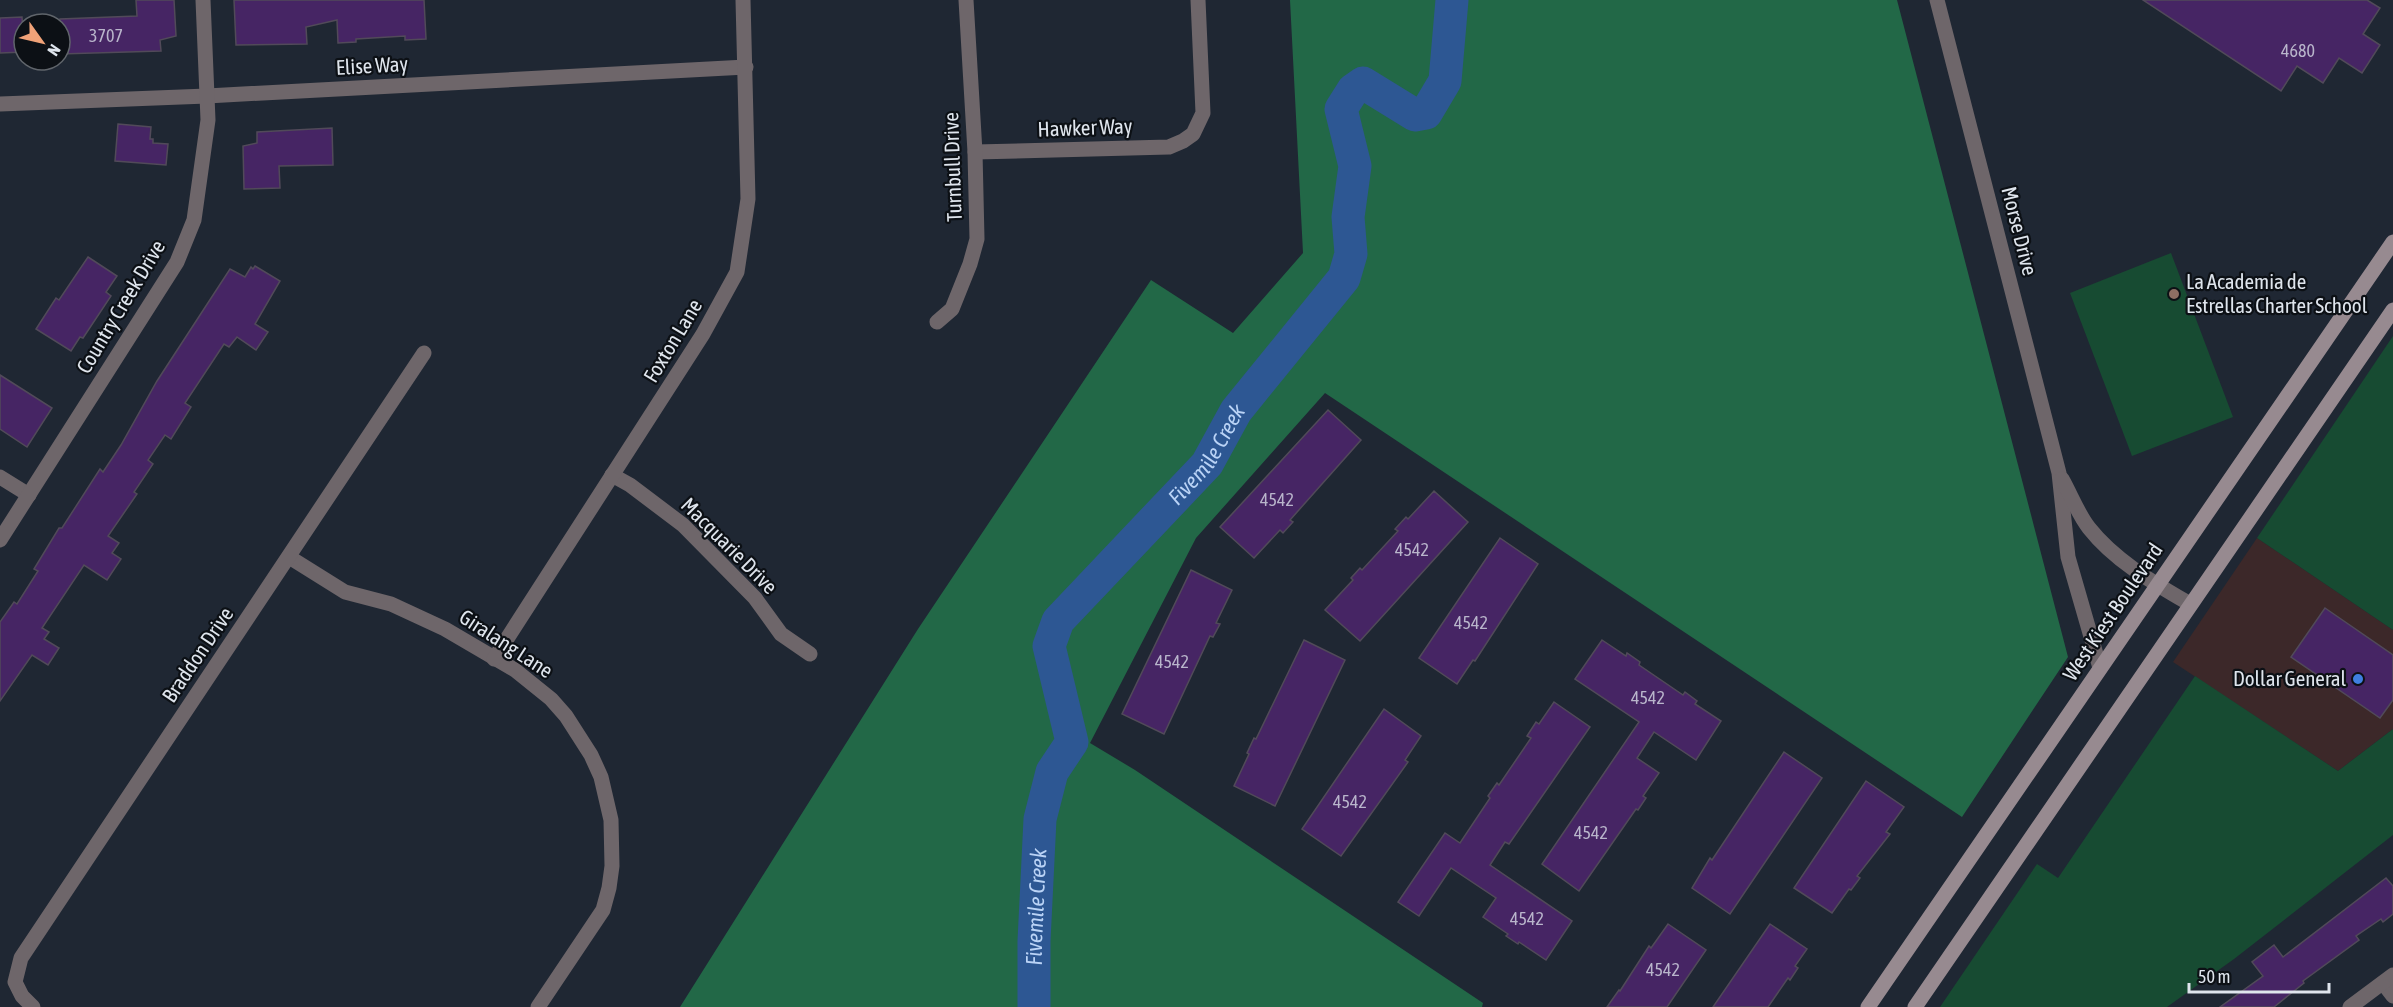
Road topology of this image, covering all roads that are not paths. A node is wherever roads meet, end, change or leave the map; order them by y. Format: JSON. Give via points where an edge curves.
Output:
{"nodes":[{"id":1,"x":203,"y":0,"type":"edge"},
{"id":2,"x":743,"y":0,"type":"edge"},
{"id":3,"x":966,"y":0,"type":"edge"},
{"id":4,"x":1198,"y":0,"type":"edge"},
{"id":5,"x":1937,"y":0,"type":"edge"},
{"id":6,"x":746,"y":67,"type":"junction"},
{"id":7,"x":207,"y":96,"type":"junction"},
{"id":8,"x":0,"y":104,"type":"edge"},
{"id":9,"x":975,"y":152,"type":"junction"},
{"id":10,"x":2393,"y":242,"type":"edge"},
{"id":11,"x":2393,"y":310,"type":"edge"},
{"id":12,"x":938,"y":322,"type":"dead end"},
{"id":13,"x":424,"y":354,"type":"dead end"},
{"id":14,"x":2059,"y":472,"type":"junction"},
{"id":15,"x":612,"y":475,"type":"junction"},
{"id":16,"x":0,"y":477,"type":"edge"},
{"id":17,"x":28,"y":495,"type":"junction"},
{"id":18,"x":0,"y":540,"type":"edge"},
{"id":19,"x":289,"y":557,"type":"junction"},
{"id":20,"x":2157,"y":585,"type":"junction"},
{"id":21,"x":2190,"y":604,"type":"junction"},
{"id":22,"x":810,"y":654,"type":"dead end"},
{"id":23,"x":494,"y":659,"type":"junction"},
{"id":24,"x":2100,"y":668,"type":"junction"},
{"id":25,"x":2388,"y":979,"type":"edge"},
{"id":26,"x":2393,"y":996,"type":"edge"},
{"id":27,"x":33,"y":1007,"type":"edge"},
{"id":28,"x":538,"y":1007,"type":"edge"},
{"id":29,"x":1868,"y":1007,"type":"edge"},
{"id":30,"x":1915,"y":1007,"type":"edge"},
{"id":31,"x":2350,"y":1007,"type":"edge"}],
"edges":[{"from":1,"to":7,"type":"street","name":"Country Creek Drive"},
{"from":2,"to":6,"type":"street","name":"Foxton Lane"},
{"from":3,"to":9,"type":"street","name":"Turnbull Drive"},
{"from":4,"to":9,"type":"street","name":"Hawker Way","via":[[1203,113],[1193,134],[1183,141],[1169,147]]},
{"from":5,"to":14,"type":"street","name":"Morse Drive"},
{"from":6,"to":7,"type":"street","name":"Elise Way"},
{"from":6,"to":15,"type":"street","name":"Foxton Lane","via":[[748,199],[737,272],[704,334]]},
{"from":7,"to":8,"type":"street","name":"Elise Way"},
{"from":7,"to":17,"type":"street","name":"Country Creek Drive","via":[[208,120],[194,220],[177,262]]},
{"from":9,"to":12,"type":"street","name":"Turnbull Drive","via":[[977,239],[952,309]]},
{"from":10,"to":20,"type":"main road","name":"West Kiest Boulevard"},
{"from":11,"to":21,"type":"main road"},
{"from":13,"to":19,"type":"street","name":"Braddon Drive"},
{"from":14,"to":20,"type":"street","name":"Morse Drive","via":[[2089,527],[2116,555]]},
{"from":14,"to":24,"type":"street","name":"Morse Drive","via":[[2068,557]]},
{"from":15,"to":22,"type":"street","name":"Macquarie Drive","via":[[683,525],[755,598],[781,634]]},
{"from":15,"to":23,"type":"street","name":"Foxton Lane"},
{"from":16,"to":17,"type":"street"},
{"from":17,"to":18,"type":"street","name":"Country Creek Drive"},
{"from":19,"to":23,"type":"street","name":"Giralang Lane","via":[[345,592],[391,604]]},
{"from":19,"to":27,"type":"street","name":"Braddon Drive","via":[[21,958],[15,982]]},
{"from":20,"to":21,"type":"street","name":"Morse Drive"},
{"from":20,"to":24,"type":"main road","name":"West Kiest Boulevard"},
{"from":21,"to":30,"type":"main road"},
{"from":23,"to":28,"type":"street","name":"Giralang Lane","via":[[534,684],[580,735],[601,777],[611,820],[612,866],[603,910]]},
{"from":24,"to":29,"type":"main road","name":"West Kiest Boulevard"},
{"from":25,"to":26,"type":"street"},
{"from":25,"to":31,"type":"street"}]}
